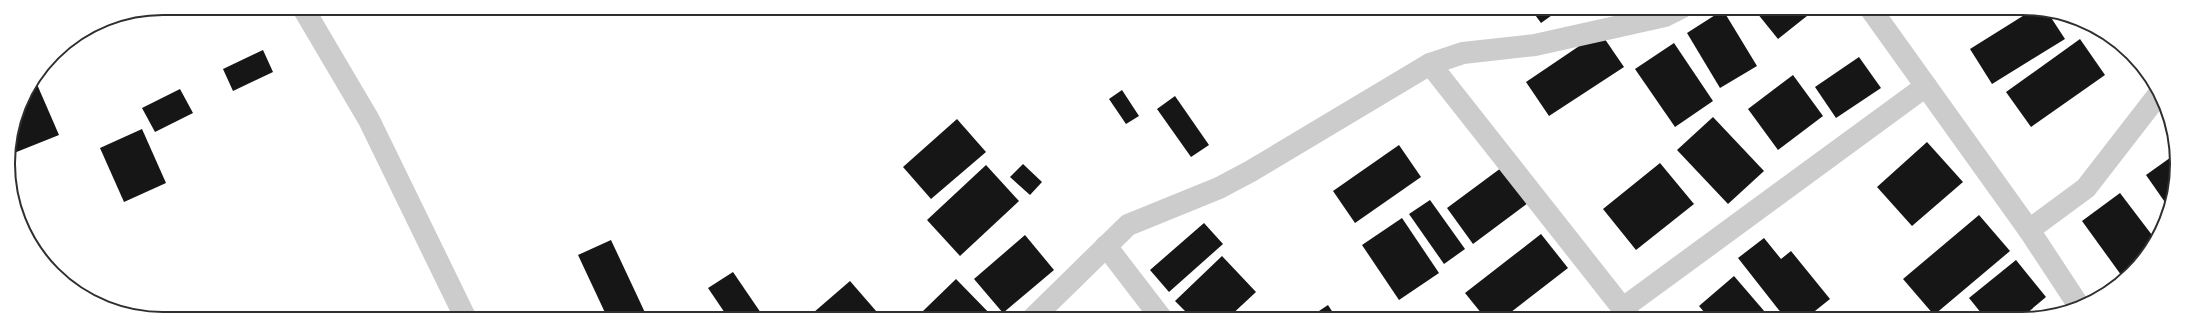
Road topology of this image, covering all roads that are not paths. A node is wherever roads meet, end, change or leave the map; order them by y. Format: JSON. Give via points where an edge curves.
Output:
{"nodes":[{"id":1,"x":307,"y":15,"type":"edge"},
{"id":2,"x":1667,"y":15,"type":"edge"},
{"id":3,"x":1875,"y":15,"type":"edge"},
{"id":4,"x":1430,"y":64,"type":"junction"},
{"id":5,"x":1926,"y":86,"type":"junction"},
{"id":6,"x":2155,"y":99,"type":"edge"},
{"id":7,"x":2029,"y":230,"type":"junction"},
{"id":8,"x":1106,"y":246,"type":"junction"},
{"id":9,"x":2076,"y":302,"type":"edge"},
{"id":10,"x":463,"y":312,"type":"edge"},
{"id":11,"x":1039,"y":312,"type":"edge"},
{"id":12,"x":1157,"y":312,"type":"edge"},
{"id":13,"x":1626,"y":312,"type":"edge"},
{"id":14,"x":1628,"y":312,"type":"edge"}],
"edges":[{"from":1,"to":10,"type":"street","via":[[369,120]]},
{"from":2,"to":4,"type":"street","via":[[1535,45],[1463,53]]},
{"from":3,"to":5,"type":"street"},
{"from":4,"to":8,"type":"street","via":[[1251,171],[1219,188],[1128,225]]},
{"from":4,"to":13,"type":"street"},
{"from":5,"to":7,"type":"street"},
{"from":5,"to":14,"type":"street"},
{"from":6,"to":7,"type":"street","via":[[2086,188]]},
{"from":7,"to":9,"type":"street"},
{"from":8,"to":11,"type":"street"},
{"from":8,"to":12,"type":"street"}]}
